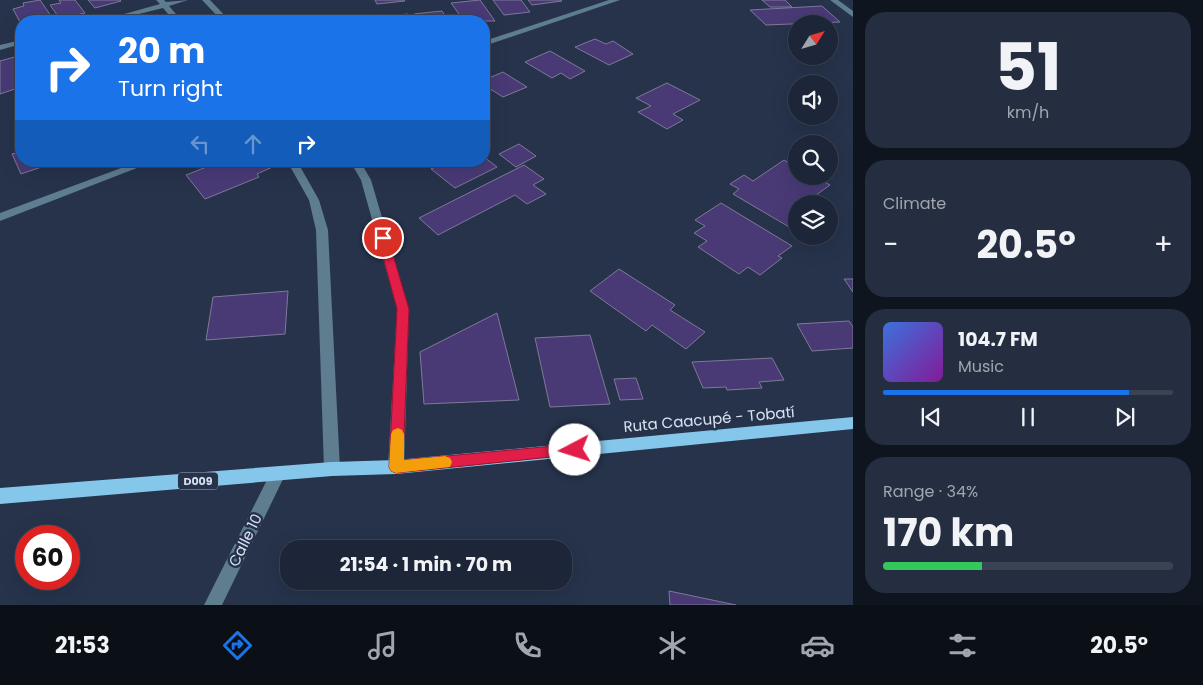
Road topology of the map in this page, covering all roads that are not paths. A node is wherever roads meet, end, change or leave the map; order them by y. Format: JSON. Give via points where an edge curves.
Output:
{"nodes":[{"id":1,"x":184,"y":0,"type":"edge"},
{"id":2,"x":206,"y":0,"type":"edge"},
{"id":3,"x":616,"y":0,"type":"edge"},
{"id":4,"x":834,"y":0,"type":"edge"},
{"id":5,"x":162,"y":3,"type":"edge"},
{"id":6,"x":123,"y":15,"type":"edge"},
{"id":7,"x":173,"y":15,"type":"edge"},
{"id":8,"x":220,"y":15,"type":"edge"},
{"id":9,"x":853,"y":15,"type":"edge"},
{"id":10,"x":490,"y":42,"type":"edge"},
{"id":11,"x":15,"y":44,"type":"edge"},
{"id":12,"x":0,"y":48,"type":"edge"},
{"id":13,"x":134,"y":167,"type":"edge"},
{"id":14,"x":295,"y":167,"type":"edge"},
{"id":15,"x":358,"y":167,"type":"edge"},
{"id":16,"x":0,"y":216,"type":"edge"},
{"id":17,"x":853,"y":423,"type":"edge"},
{"id":18,"x":396,"y":467,"type":"junction"},
{"id":19,"x":332,"y":469,"type":"junction"},
{"id":20,"x":277,"y":475,"type":"junction"},
{"id":21,"x":0,"y":496,"type":"edge"},
{"id":22,"x":213,"y":605,"type":"edge"}],
"edges":[{"from":1,"to":5,"type":"street"},
{"from":2,"to":8,"type":"street"},
{"from":3,"to":10,"type":"street"},
{"from":4,"to":9,"type":"street"},
{"from":5,"to":6,"type":"street"},
{"from":5,"to":7,"type":"street"},
{"from":11,"to":12,"type":"street"},
{"from":13,"to":16,"type":"street"},
{"from":14,"to":19,"type":"street","via":[[314,200],[322,230]]},
{"from":15,"to":18,"type":"street","via":[[366,180],[403,309]]},
{"from":17,"to":18,"type":"main road","name":"Ruta Caacupé - Tobatí","number":"D009"},
{"from":18,"to":19,"type":"main road","name":"Ruta Caacupé - Tobatí","number":"D009"},
{"from":19,"to":20,"type":"main road","name":"Ruta Caacupé - Tobatí","number":"D009"},
{"from":20,"to":21,"type":"main road","name":"Ruta Caacupé - Tobatí","number":"D009"},
{"from":20,"to":22,"type":"street","name":"Calle 10"}]}
